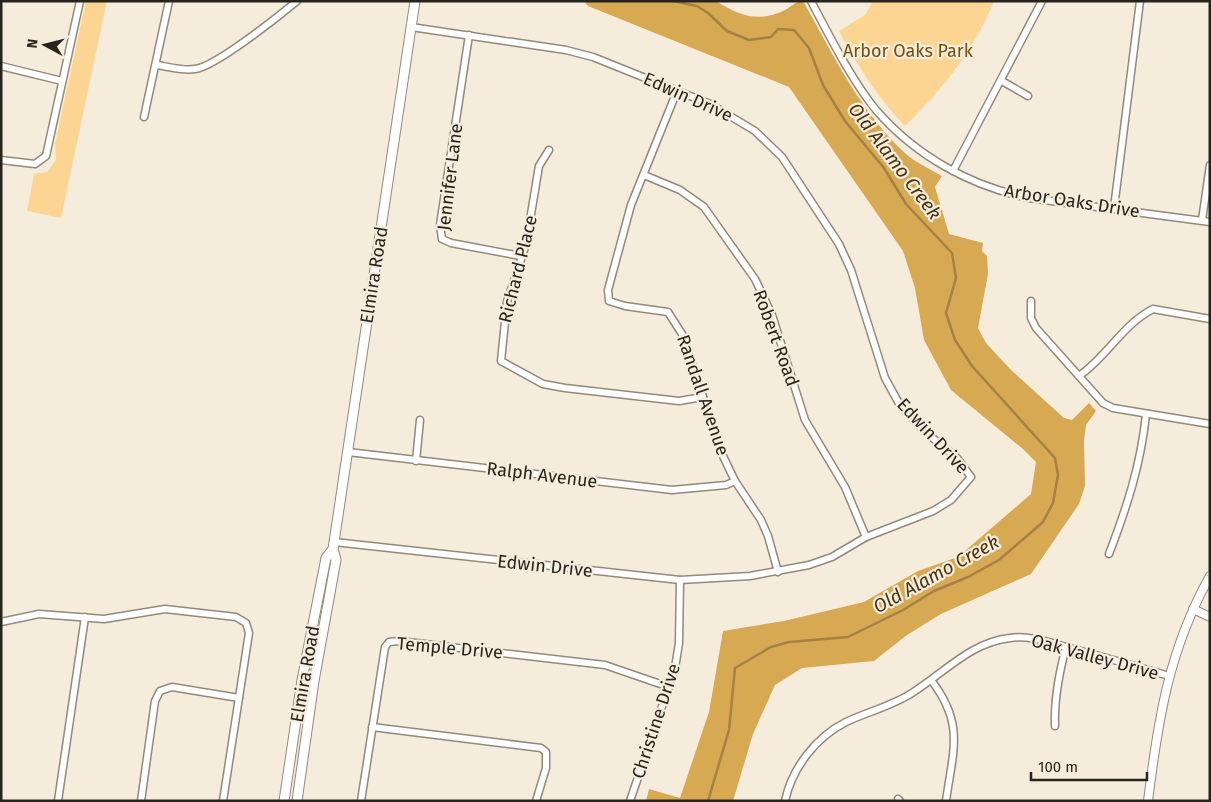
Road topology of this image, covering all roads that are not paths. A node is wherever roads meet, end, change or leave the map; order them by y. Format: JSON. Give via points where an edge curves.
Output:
{"nodes":[{"id":1,"x":80,"y":1,"type":"edge"},
{"id":2,"x":170,"y":1,"type":"edge"},
{"id":3,"x":297,"y":1,"type":"edge"},
{"id":4,"x":415,"y":1,"type":"edge"},
{"id":5,"x":812,"y":1,"type":"edge"},
{"id":6,"x":1042,"y":1,"type":"edge"},
{"id":7,"x":1140,"y":1,"type":"edge"},
{"id":8,"x":411,"y":27,"type":"junction"},
{"id":9,"x":469,"y":35,"type":"junction"},
{"id":10,"x":157,"y":65,"type":"junction"},
{"id":11,"x":1,"y":66,"type":"edge"},
{"id":12,"x":62,"y":81,"type":"junction"},
{"id":13,"x":1002,"y":81,"type":"junction"},
{"id":14,"x":678,"y":91,"type":"junction"},
{"id":15,"x":1028,"y":96,"type":"dead end"},
{"id":16,"x":144,"y":117,"type":"dead end"},
{"id":17,"x":549,"y":150,"type":"dead end"},
{"id":18,"x":1,"y":160,"type":"edge"},
{"id":19,"x":1210,"y":165,"type":"edge"},
{"id":20,"x":953,"y":171,"type":"junction"},
{"id":21,"x":644,"y":175,"type":"junction"},
{"id":22,"x":1114,"y":208,"type":"junction"},
{"id":23,"x":1202,"y":220,"type":"junction"},
{"id":24,"x":1210,"y":222,"type":"edge"},
{"id":25,"x":521,"y":256,"type":"junction"},
{"id":26,"x":1031,"y":300,"type":"dead end"},
{"id":27,"x":1210,"y":319,"type":"edge"},
{"id":28,"x":1079,"y":376,"type":"junction"},
{"id":29,"x":702,"y":397,"type":"junction"},
{"id":30,"x":1146,"y":414,"type":"junction"},
{"id":31,"x":420,"y":420,"type":"dead end"},
{"id":32,"x":1210,"y":424,"type":"edge"},
{"id":33,"x":348,"y":452,"type":"junction"},
{"id":34,"x":416,"y":461,"type":"junction"},
{"id":35,"x":735,"y":481,"type":"junction"},
{"id":36,"x":866,"y":537,"type":"junction"},
{"id":37,"x":333,"y":546,"type":"junction"},
{"id":38,"x":1109,"y":554,"type":"dead end"},
{"id":39,"x":778,"y":572,"type":"junction"},
{"id":40,"x":1210,"y":576,"type":"edge"},
{"id":41,"x":680,"y":580,"type":"junction"},
{"id":42,"x":1193,"y":609,"type":"junction"},
{"id":43,"x":85,"y":617,"type":"junction"},
{"id":44,"x":1210,"y":617,"type":"edge"},
{"id":45,"x":1,"y":622,"type":"edge"},
{"id":46,"x":1066,"y":647,"type":"junction"},
{"id":47,"x":1168,"y":676,"type":"junction"},
{"id":48,"x":931,"y":680,"type":"junction"},
{"id":49,"x":669,"y":687,"type":"junction"},
{"id":50,"x":238,"y":698,"type":"junction"},
{"id":51,"x":1055,"y":726,"type":"dead end"},
{"id":52,"x":372,"y":727,"type":"junction"},
{"id":53,"x":58,"y":801,"type":"edge"},
{"id":54,"x":141,"y":801,"type":"edge"},
{"id":55,"x":223,"y":801,"type":"edge"},
{"id":56,"x":284,"y":801,"type":"edge"},
{"id":57,"x":297,"y":801,"type":"edge"},
{"id":58,"x":360,"y":801,"type":"edge"},
{"id":59,"x":536,"y":801,"type":"edge"},
{"id":60,"x":630,"y":801,"type":"edge"},
{"id":61,"x":785,"y":801,"type":"edge"},
{"id":62,"x":946,"y":801,"type":"edge"},
{"id":63,"x":1148,"y":801,"type":"edge"}],
"edges":[{"from":1,"to":12,"type":"street"},
{"from":2,"to":10,"type":"street"},
{"from":3,"to":10,"type":"street","via":[[204,67],[186,69]]},
{"from":4,"to":8,"type":"main road","name":"Elmira Road"},
{"from":5,"to":20,"type":"street","name":"Arbor Oaks Drive","via":[[875,109],[896,132],[925,155]]},
{"from":6,"to":13,"type":"street"},
{"from":7,"to":22,"type":"street"},
{"from":8,"to":9,"type":"street","name":"Edwin Drive"},
{"from":8,"to":33,"type":"main road","name":"Elmira Road"},
{"from":9,"to":14,"type":"street","name":"Edwin Drive","via":[[593,57]]},
{"from":9,"to":25,"type":"street","name":"Jennifer Lane","via":[[440,225],[442,239]]},
{"from":10,"to":16,"type":"street"},
{"from":11,"to":12,"type":"street"},
{"from":12,"to":18,"type":"street","via":[[44,160],[30,164]]},
{"from":13,"to":15,"type":"street"},
{"from":13,"to":20,"type":"street"},
{"from":14,"to":21,"type":"street","name":"Randall Avenue"},
{"from":14,"to":36,"type":"street","name":"Edwin Drive","via":[[734,116],[755,130],[782,157],[839,244],[851,270],[885,378],[901,407],[957,458],[971,477],[950,500],[933,511]]},
{"from":17,"to":25,"type":"street","name":"Richard Place","via":[[539,166],[530,224]]},
{"from":19,"to":23,"type":"street"},
{"from":20,"to":22,"type":"street","name":"Arbor Oaks Drive","via":[[1006,194]]},
{"from":21,"to":29,"type":"street","name":"Randall Avenue","via":[[631,206],[608,290],[609,301],[668,312],[682,334]]},
{"from":21,"to":36,"type":"street","name":"Robert Road","via":[[680,190],[704,208],[755,279],[772,315],[805,420],[845,487]]},
{"from":22,"to":23,"type":"street","name":"Arbor Oaks Drive"},
{"from":23,"to":24,"type":"street","name":"Arbor Oaks Drive"},
{"from":25,"to":29,"type":"street","name":"Richard Place","via":[[506,302],[500,357],[504,364],[544,384],[564,388],[679,401]]},
{"from":26,"to":28,"type":"street","via":[[1036,328]]},
{"from":27,"to":28,"type":"street","via":[[1153,309],[1118,337],[1089,370]]},
{"from":28,"to":30,"type":"street","via":[[1104,403],[1113,408]]},
{"from":29,"to":35,"type":"street","name":"Randall Avenue"},
{"from":30,"to":32,"type":"street"},
{"from":30,"to":38,"type":"street","via":[[1132,493]]},
{"from":31,"to":34,"type":"street"},
{"from":33,"to":34,"type":"street","name":"Ralph Avenue"},
{"from":33,"to":37,"type":"main road","name":"Elmira Road"},
{"from":34,"to":35,"type":"street","name":"Ralph Avenue","via":[[672,490],[709,488]]},
{"from":35,"to":39,"type":"street","name":"Randall Avenue","via":[[761,520]]},
{"from":36,"to":39,"type":"street","name":"Edwin Drive","via":[[832,556]]},
{"from":37,"to":41,"type":"street","name":"Edwin Drive"},
{"from":37,"to":56,"type":"main road","name":"Elmira Road","via":[[326,558],[302,680]]},
{"from":37,"to":57,"type":"main road","name":"Elmira Road","via":[[336,560]]},
{"from":39,"to":41,"type":"street","name":"Edwin Drive"},
{"from":40,"to":42,"type":"street"},
{"from":41,"to":49,"type":"street","name":"Christine Drive","via":[[679,648]]},
{"from":42,"to":44,"type":"street"},
{"from":42,"to":47,"type":"street"},
{"from":43,"to":45,"type":"street","via":[[38,614]]},
{"from":43,"to":50,"type":"street","via":[[104,619],[155,609],[239,617],[246,623],[249,633]]},
{"from":43,"to":53,"type":"street"},
{"from":46,"to":47,"type":"street","name":"Oak Valley Drive"},
{"from":46,"to":48,"type":"street","name":"Oak Valley Drive","via":[[1029,638],[994,640],[974,648]]},
{"from":46,"to":51,"type":"street","via":[[1054,706]]},
{"from":47,"to":63,"type":"street","via":[[1157,725]]},
{"from":48,"to":61,"type":"street","name":"Oak Valley Drive","via":[[911,694],[846,722],[823,737],[804,759]]},
{"from":48,"to":62,"type":"street","via":[[950,710],[954,724]]},
{"from":49,"to":52,"type":"street","name":"Temple Drive","via":[[605,665],[389,642],[385,647]]},
{"from":49,"to":60,"type":"street","name":"Christine Drive"},
{"from":50,"to":54,"type":"street","via":[[172,687],[160,691],[155,701]]},
{"from":50,"to":55,"type":"street"},
{"from":52,"to":58,"type":"street","name":"Temple Drive"},
{"from":52,"to":59,"type":"street","via":[[541,748],[547,759]]}]}
